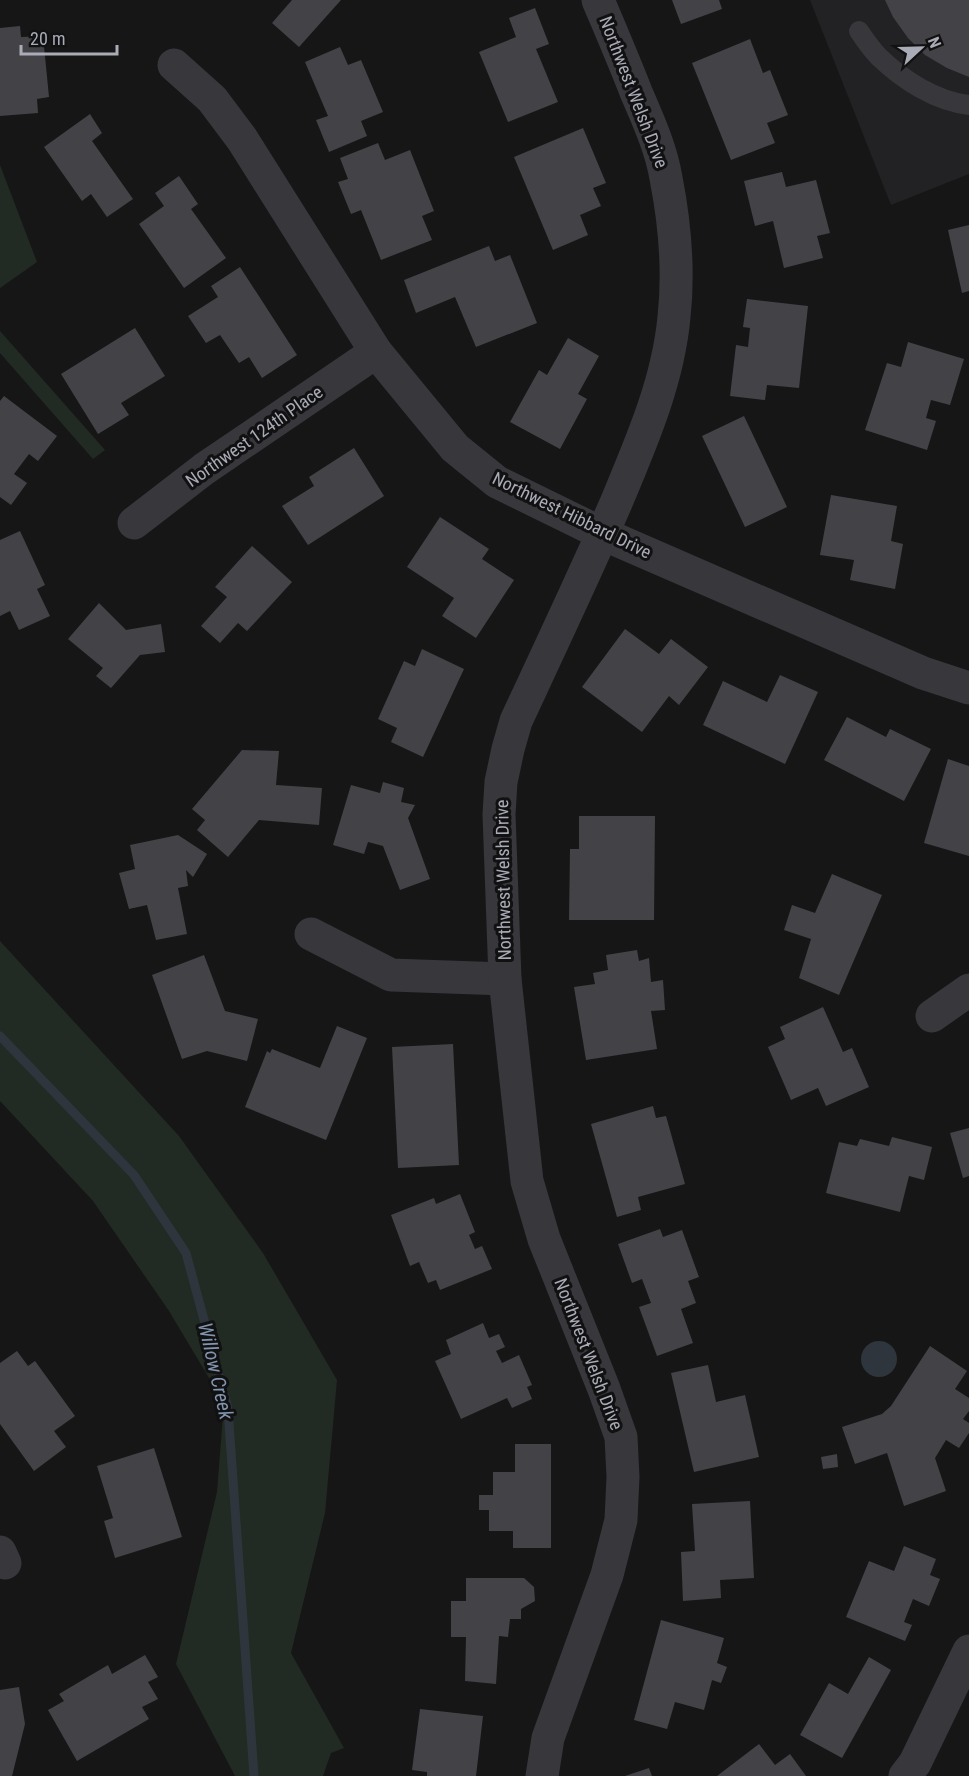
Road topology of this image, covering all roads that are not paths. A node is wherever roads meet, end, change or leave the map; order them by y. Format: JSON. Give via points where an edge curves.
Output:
{"nodes":[{"id":1,"x":598,"y":0,"type":"edge"},
{"id":2,"x":859,"y":31,"type":"dead end"},
{"id":3,"x":174,"y":65,"type":"dead end"},
{"id":4,"x":969,"y":105,"type":"edge"},
{"id":5,"x":376,"y":352,"type":"junction"},
{"id":6,"x":134,"y":523,"type":"dead end"},
{"id":7,"x":603,"y":534,"type":"junction"},
{"id":8,"x":969,"y":688,"type":"edge"},
{"id":9,"x":311,"y":934,"type":"dead end"},
{"id":10,"x":505,"y":979,"type":"junction"},
{"id":11,"x":969,"y":990,"type":"edge"},
{"id":12,"x":932,"y":1016,"type":"dead end"},
{"id":13,"x":969,"y":1651,"type":"edge"},
{"id":14,"x":919,"y":1772,"type":"edge"},
{"id":15,"x":542,"y":1776,"type":"edge"}],
"edges":[{"from":1,"to":7,"type":"street","name":"Northwest Welsh Drive","via":[[653,132],[666,175],[675,232],[676,277],[674,318],[656,399],[642,443]]},
{"from":2,"to":4,"type":"lane","via":[[878,56],[913,85],[956,104]]},
{"from":3,"to":5,"type":"street","name":"Northwest Hibbard Drive","via":[[212,99],[242,139]]},
{"from":5,"to":6,"type":"street","name":"Northwest 124th Place","via":[[204,469]]},
{"from":5,"to":7,"type":"street","name":"Northwest Hibbard Drive","via":[[455,448],[497,482]]},
{"from":7,"to":8,"type":"street","name":"Northwest Hibbard Drive","via":[[923,673]]},
{"from":7,"to":10,"type":"street","name":"Northwest Welsh Drive","via":[[516,721],[508,749],[499,814]]},
{"from":9,"to":10,"type":"street","via":[[391,975]]},
{"from":10,"to":15,"type":"street","name":"Northwest Welsh Drive","via":[[527,1181],[544,1239],[621,1437],[623,1467],[621,1520],[607,1575],[548,1738]]},
{"from":11,"to":12,"type":"street"},
{"from":13,"to":14,"type":"street"}]}
